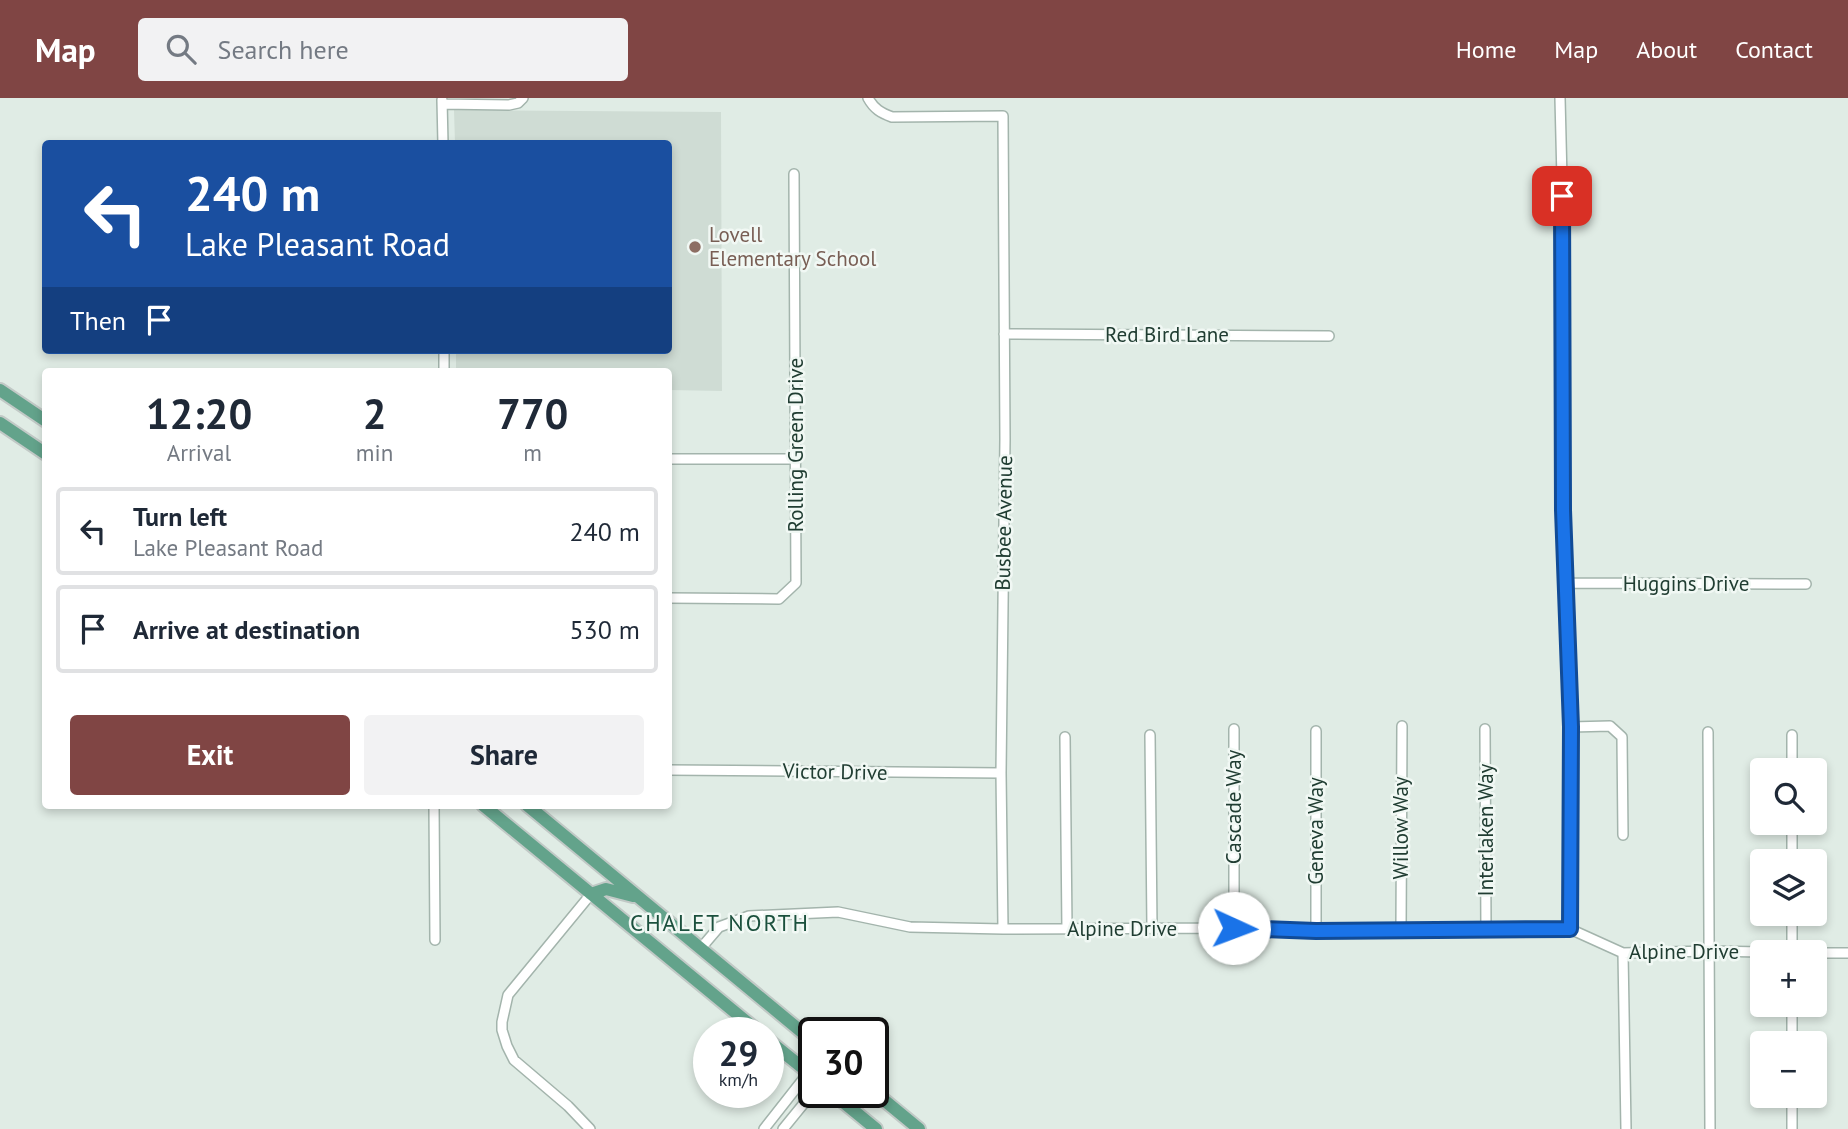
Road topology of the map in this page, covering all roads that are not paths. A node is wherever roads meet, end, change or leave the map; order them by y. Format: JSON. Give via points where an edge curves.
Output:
{"nodes":[{"id":1,"x":523,"y":98,"type":"edge"},
{"id":2,"x":868,"y":98,"type":"edge"},
{"id":3,"x":1560,"y":98,"type":"edge"},
{"id":4,"x":442,"y":101,"type":"edge"},
{"id":5,"x":443,"y":140,"type":"edge"},
{"id":6,"x":794,"y":174,"type":"dead end"},
{"id":7,"x":1004,"y":334,"type":"junction"},
{"id":8,"x":1329,"y":336,"type":"dead end"},
{"id":9,"x":0,"y":390,"type":"edge"},
{"id":10,"x":42,"y":418,"type":"edge"},
{"id":11,"x":0,"y":423,"type":"edge"},
{"id":12,"x":42,"y":451,"type":"edge"},
{"id":13,"x":672,"y":459,"type":"edge"},
{"id":14,"x":796,"y":459,"type":"junction"},
{"id":15,"x":1565,"y":583,"type":"junction"},
{"id":16,"x":1806,"y":584,"type":"dead end"},
{"id":17,"x":672,"y":598,"type":"edge"},
{"id":18,"x":1402,"y":726,"type":"dead end"},
{"id":19,"x":1571,"y":727,"type":"junction"},
{"id":20,"x":1234,"y":729,"type":"dead end"},
{"id":21,"x":1485,"y":729,"type":"dead end"},
{"id":22,"x":1316,"y":731,"type":"dead end"},
{"id":23,"x":1708,"y":732,"type":"dead end"},
{"id":24,"x":1150,"y":735,"type":"dead end"},
{"id":25,"x":1792,"y":735,"type":"dead end"},
{"id":26,"x":1065,"y":737,"type":"dead end"},
{"id":27,"x":1792,"y":758,"type":"edge"},
{"id":28,"x":672,"y":770,"type":"edge"},
{"id":29,"x":1001,"y":774,"type":"junction"},
{"id":30,"x":434,"y":809,"type":"edge"},
{"id":31,"x":488,"y":809,"type":"edge"},
{"id":32,"x":532,"y":809,"type":"edge"},
{"id":33,"x":1623,"y":835,"type":"dead end"},
{"id":34,"x":591,"y":894,"type":"junction"},
{"id":35,"x":640,"y":898,"type":"junction"},
{"id":36,"x":1152,"y":928,"type":"junction"},
{"id":37,"x":1234,"y":928,"type":"junction"},
{"id":38,"x":1003,"y":929,"type":"junction"},
{"id":39,"x":1067,"y":929,"type":"junction"},
{"id":40,"x":1570,"y":929,"type":"junction"},
{"id":41,"x":1401,"y":930,"type":"junction"},
{"id":42,"x":1486,"y":930,"type":"junction"},
{"id":43,"x":1316,"y":931,"type":"junction"},
{"id":44,"x":435,"y":940,"type":"dead end"},
{"id":45,"x":701,"y":948,"type":"junction"},
{"id":46,"x":1710,"y":951,"type":"junction"},
{"id":47,"x":1750,"y":952,"type":"edge"},
{"id":48,"x":1623,"y":953,"type":"junction"},
{"id":49,"x":1827,"y":953,"type":"edge"},
{"id":50,"x":1848,"y":953,"type":"edge"},
{"id":51,"x":741,"y":1017,"type":"edge"},
{"id":52,"x":798,"y":1029,"type":"edge"},
{"id":53,"x":784,"y":1053,"type":"edge"},
{"id":54,"x":798,"y":1064,"type":"edge"},
{"id":55,"x":798,"y":1090,"type":"edge"},
{"id":56,"x":889,"y":1104,"type":"edge"},
{"id":57,"x":800,"y":1108,"type":"edge"},
{"id":58,"x":850,"y":1108,"type":"edge"},
{"id":59,"x":1792,"y":1108,"type":"edge"},
{"id":60,"x":590,"y":1129,"type":"edge"},
{"id":61,"x":764,"y":1129,"type":"edge"},
{"id":62,"x":783,"y":1129,"type":"edge"},
{"id":63,"x":876,"y":1129,"type":"edge"},
{"id":64,"x":919,"y":1129,"type":"edge"},
{"id":65,"x":1626,"y":1129,"type":"edge"},
{"id":66,"x":1710,"y":1129,"type":"edge"},
{"id":67,"x":1792,"y":1129,"type":"edge"}],
"edges":[{"from":1,"to":4,"type":"street","via":[[509,104]]},
{"from":2,"to":7,"type":"street","name":"Busbee Avenue","via":[[880,113],[892,117],[1003,116]]},
{"from":3,"to":15,"type":"street"},
{"from":4,"to":5,"type":"street"},
{"from":6,"to":14,"type":"street","name":"Rolling Green Drive"},
{"from":7,"to":8,"type":"street","name":"Red Bird Lane"},
{"from":7,"to":29,"type":"street","name":"Busbee Avenue"},
{"from":9,"to":10,"type":"main road"},
{"from":11,"to":12,"type":"main road"},
{"from":13,"to":14,"type":"street"},
{"from":14,"to":17,"type":"street","name":"Rolling Green Drive","via":[[796,583],[779,598]]},
{"from":15,"to":16,"type":"street","name":"Huggins Drive"},
{"from":15,"to":19,"type":"street"},
{"from":18,"to":41,"type":"street","name":"Willow Way"},
{"from":19,"to":33,"type":"street","via":[[1610,726],[1622,737]]},
{"from":19,"to":40,"type":"street"},
{"from":20,"to":37,"type":"street","name":"Cascade Way"},
{"from":21,"to":42,"type":"street","name":"Interlaken Way"},
{"from":22,"to":43,"type":"street","name":"Geneva Way"},
{"from":23,"to":46,"type":"street"},
{"from":24,"to":36,"type":"street"},
{"from":25,"to":27,"type":"street"},
{"from":26,"to":39,"type":"street"},
{"from":28,"to":29,"type":"street","name":"Victor Drive"},
{"from":29,"to":38,"type":"street","name":"Busbee Avenue"},
{"from":30,"to":44,"type":"street"},
{"from":31,"to":34,"type":"main road"},
{"from":32,"to":35,"type":"main road"},
{"from":34,"to":35,"type":"main road","via":[[606,889]]},
{"from":34,"to":51,"type":"main road"},
{"from":34,"to":60,"type":"street","via":[[508,995],[502,1022],[514,1060]]},
{"from":35,"to":45,"type":"main road"},
{"from":36,"to":37,"type":"street","name":"Alpine Drive"},
{"from":36,"to":39,"type":"street","name":"Alpine Drive"},
{"from":37,"to":43,"type":"street","name":"Alpine Drive"},
{"from":38,"to":39,"type":"street","name":"Alpine Drive"},
{"from":38,"to":45,"type":"street","name":"Alpine Drive","via":[[910,927],[838,912],[749,916],[719,927]]},
{"from":40,"to":42,"type":"street","name":"Alpine Drive"},
{"from":40,"to":48,"type":"street","name":"Alpine Drive"},
{"from":41,"to":42,"type":"street","name":"Alpine Drive"},
{"from":41,"to":43,"type":"street","name":"Alpine Drive"},
{"from":45,"to":52,"type":"main road"},
{"from":46,"to":47,"type":"street","name":"Alpine Drive"},
{"from":46,"to":48,"type":"street","name":"Alpine Drive"},
{"from":46,"to":66,"type":"street"},
{"from":48,"to":65,"type":"street"},
{"from":49,"to":50,"type":"street"},
{"from":53,"to":54,"type":"main road"},
{"from":55,"to":61,"type":"street"},
{"from":56,"to":64,"type":"main road"},
{"from":57,"to":62,"type":"street"},
{"from":58,"to":63,"type":"main road"},
{"from":59,"to":67,"type":"street"}]}
